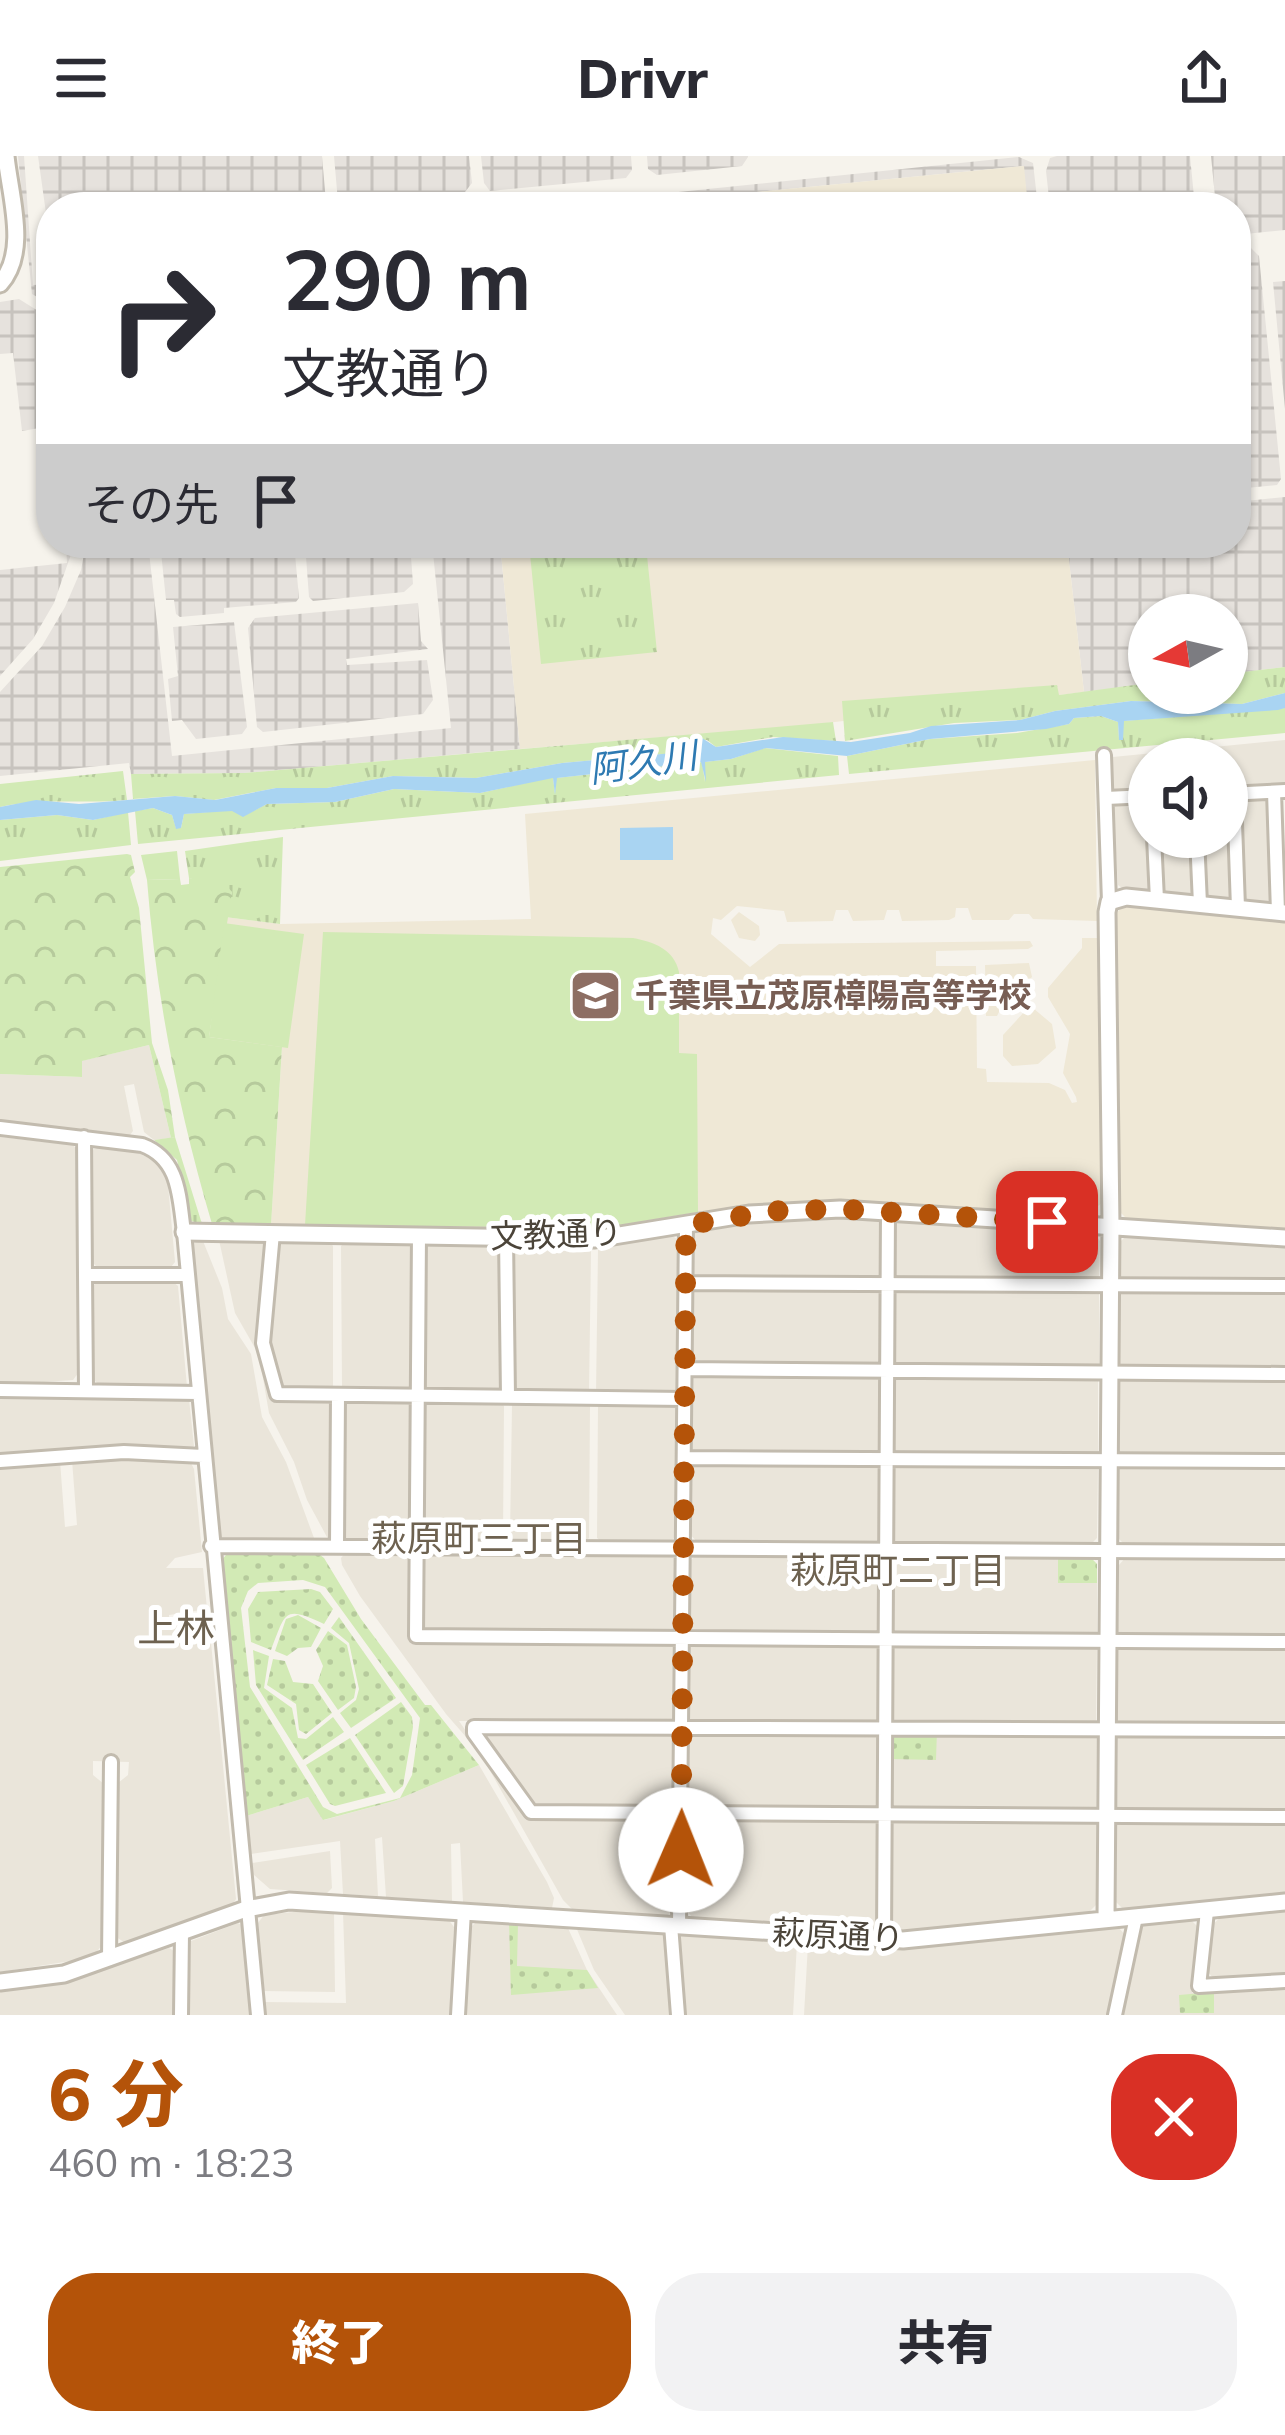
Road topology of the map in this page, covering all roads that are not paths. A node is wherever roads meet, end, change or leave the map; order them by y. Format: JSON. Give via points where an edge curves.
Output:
{"nodes":[{"id":1,"x":6,"y":156,"type":"edge"},
{"id":2,"x":0,"y":284,"type":"edge"},
{"id":3,"x":1104,"y":754,"type":"dead end"},
{"id":4,"x":1279,"y":792,"type":"edge"},
{"id":5,"x":1248,"y":793,"type":"edge"},
{"id":6,"x":1128,"y":797,"type":"edge"},
{"id":7,"x":1106,"y":798,"type":"junction"},
{"id":8,"x":1155,"y":858,"type":"edge"},
{"id":9,"x":1198,"y":858,"type":"edge"},
{"id":10,"x":1234,"y":858,"type":"edge"},
{"id":11,"x":1157,"y":900,"type":"junction"},
{"id":12,"x":1109,"y":902,"type":"junction"},
{"id":13,"x":1200,"y":904,"type":"junction"},
{"id":14,"x":1238,"y":908,"type":"junction"},
{"id":15,"x":1282,"y":913,"type":"edge"},
{"id":16,"x":0,"y":1128,"type":"edge"},
{"id":17,"x":84,"y":1137,"type":"junction"},
{"id":18,"x":888,"y":1212,"type":"junction"},
{"id":19,"x":686,"y":1225,"type":"junction"},
{"id":20,"x":1111,"y":1225,"type":"junction"},
{"id":21,"x":184,"y":1232,"type":"junction"},
{"id":22,"x":273,"y":1233,"type":"junction"},
{"id":23,"x":419,"y":1235,"type":"junction"},
{"id":24,"x":506,"y":1238,"type":"junction"},
{"id":25,"x":1285,"y":1238,"type":"edge"},
{"id":26,"x":85,"y":1275,"type":"junction"},
{"id":27,"x":186,"y":1275,"type":"junction"},
{"id":28,"x":686,"y":1282,"type":"junction"},
{"id":29,"x":890,"y":1283,"type":"junction"},
{"id":30,"x":1110,"y":1286,"type":"junction"},
{"id":31,"x":1285,"y":1286,"type":"edge"},
{"id":32,"x":685,"y":1370,"type":"junction"},
{"id":33,"x":889,"y":1372,"type":"junction"},
{"id":34,"x":1110,"y":1373,"type":"junction"},
{"id":35,"x":1285,"y":1374,"type":"edge"},
{"id":36,"x":86,"y":1389,"type":"junction"},
{"id":37,"x":0,"y":1390,"type":"edge"},
{"id":38,"x":198,"y":1393,"type":"junction"},
{"id":39,"x":338,"y":1396,"type":"junction"},
{"id":40,"x":420,"y":1396,"type":"junction"},
{"id":41,"x":508,"y":1396,"type":"junction"},
{"id":42,"x":684,"y":1399,"type":"junction"},
{"id":43,"x":203,"y":1456,"type":"junction"},
{"id":44,"x":684,"y":1458,"type":"junction"},
{"id":45,"x":889,"y":1459,"type":"junction"},
{"id":46,"x":0,"y":1461,"type":"edge"},
{"id":47,"x":1108,"y":1461,"type":"junction"},
{"id":48,"x":1285,"y":1461,"type":"edge"},
{"id":49,"x":337,"y":1545,"type":"junction"},
{"id":50,"x":211,"y":1546,"type":"junction"},
{"id":51,"x":418,"y":1546,"type":"junction"},
{"id":52,"x":684,"y":1548,"type":"junction"},
{"id":53,"x":887,"y":1548,"type":"junction"},
{"id":54,"x":1108,"y":1552,"type":"junction"},
{"id":55,"x":1285,"y":1552,"type":"edge"},
{"id":56,"x":683,"y":1637,"type":"junction"},
{"id":57,"x":887,"y":1639,"type":"junction"},
{"id":58,"x":1108,"y":1642,"type":"junction"},
{"id":59,"x":1285,"y":1642,"type":"edge"},
{"id":60,"x":682,"y":1726,"type":"junction"},
{"id":61,"x":886,"y":1727,"type":"junction"},
{"id":62,"x":1107,"y":1730,"type":"junction"},
{"id":63,"x":1285,"y":1730,"type":"edge"},
{"id":64,"x":111,"y":1762,"type":"dead end"},
{"id":65,"x":682,"y":1812,"type":"junction"},
{"id":66,"x":886,"y":1815,"type":"junction"},
{"id":67,"x":1285,"y":1817,"type":"edge"},
{"id":68,"x":1107,"y":1818,"type":"junction"},
{"id":69,"x":1285,"y":1902,"type":"edge"},
{"id":70,"x":246,"y":1909,"type":"junction"},
{"id":71,"x":464,"y":1911,"type":"junction"},
{"id":72,"x":1207,"y":1911,"type":"junction"},
{"id":73,"x":1136,"y":1916,"type":"junction"},
{"id":74,"x":1106,"y":1919,"type":"junction"},
{"id":75,"x":675,"y":1925,"type":"junction"},
{"id":76,"x":182,"y":1933,"type":"junction"},
{"id":77,"x":884,"y":1940,"type":"junction"},
{"id":78,"x":109,"y":1959,"type":"junction"},
{"id":79,"x":1285,"y":1981,"type":"edge"},
{"id":80,"x":0,"y":1982,"type":"edge"},
{"id":81,"x":182,"y":2015,"type":"edge"},
{"id":82,"x":258,"y":2015,"type":"edge"},
{"id":83,"x":458,"y":2015,"type":"edge"},
{"id":84,"x":677,"y":2015,"type":"edge"},
{"id":85,"x":1115,"y":2015,"type":"edge"}],
"edges":[{"from":1,"to":2,"type":"street","via":[[16,246]]},
{"from":3,"to":7,"type":"street"},
{"from":4,"to":5,"type":"street"},
{"from":4,"to":15,"type":"street"},
{"from":6,"to":7,"type":"street"},
{"from":7,"to":12,"type":"street"},
{"from":8,"to":11,"type":"street"},
{"from":9,"to":13,"type":"street"},
{"from":10,"to":14,"type":"street"},
{"from":11,"to":12,"type":"street"},
{"from":11,"to":13,"type":"street"},
{"from":12,"to":20,"type":"street"},
{"from":13,"to":14,"type":"street"},
{"from":14,"to":15,"type":"street"},
{"from":16,"to":17,"type":"street"},
{"from":17,"to":21,"type":"street","via":[[142,1145],[168,1161]]},
{"from":17,"to":26,"type":"street"},
{"from":18,"to":19,"type":"street","name":"文教通り","via":[[773,1211]]},
{"from":18,"to":20,"type":"street","name":"文教通り"},
{"from":18,"to":29,"type":"street"},
{"from":19,"to":24,"type":"street","name":"文教通り","via":[[595,1239]]},
{"from":19,"to":28,"type":"street"},
{"from":20,"to":25,"type":"street","name":"文教通り"},
{"from":20,"to":30,"type":"street"},
{"from":21,"to":22,"type":"street","name":"文教通り"},
{"from":21,"to":27,"type":"street"},
{"from":22,"to":23,"type":"street","name":"文教通り"},
{"from":22,"to":39,"type":"street","via":[[262,1342],[277,1394]]},
{"from":23,"to":24,"type":"street","name":"文教通り"},
{"from":23,"to":40,"type":"street"},
{"from":24,"to":41,"type":"street"},
{"from":26,"to":27,"type":"street"},
{"from":26,"to":36,"type":"street"},
{"from":27,"to":38,"type":"street"},
{"from":28,"to":29,"type":"street"},
{"from":28,"to":32,"type":"street"},
{"from":29,"to":30,"type":"street"},
{"from":29,"to":33,"type":"street"},
{"from":30,"to":31,"type":"street"},
{"from":30,"to":34,"type":"street"},
{"from":32,"to":33,"type":"street"},
{"from":32,"to":42,"type":"street"},
{"from":33,"to":34,"type":"street"},
{"from":33,"to":45,"type":"street"},
{"from":34,"to":35,"type":"street"},
{"from":34,"to":47,"type":"street"},
{"from":36,"to":37,"type":"street"},
{"from":36,"to":38,"type":"street"},
{"from":38,"to":43,"type":"street"},
{"from":39,"to":40,"type":"street"},
{"from":39,"to":49,"type":"street"},
{"from":40,"to":41,"type":"street"},
{"from":40,"to":51,"type":"street"},
{"from":41,"to":42,"type":"street"},
{"from":42,"to":44,"type":"street"},
{"from":43,"to":46,"type":"street"},
{"from":43,"to":50,"type":"street"},
{"from":44,"to":45,"type":"street"},
{"from":44,"to":52,"type":"street"},
{"from":45,"to":47,"type":"street"},
{"from":45,"to":53,"type":"street"},
{"from":47,"to":48,"type":"street"},
{"from":47,"to":54,"type":"street"},
{"from":49,"to":50,"type":"street"},
{"from":49,"to":51,"type":"street"},
{"from":50,"to":70,"type":"street"},
{"from":51,"to":52,"type":"street"},
{"from":51,"to":56,"type":"street","via":[[416,1636]]},
{"from":52,"to":53,"type":"street"},
{"from":52,"to":56,"type":"street"},
{"from":53,"to":54,"type":"street"},
{"from":53,"to":57,"type":"street"},
{"from":54,"to":55,"type":"street"},
{"from":54,"to":58,"type":"street"},
{"from":56,"to":57,"type":"street"},
{"from":56,"to":60,"type":"street"},
{"from":57,"to":58,"type":"street"},
{"from":57,"to":61,"type":"street"},
{"from":58,"to":59,"type":"street"},
{"from":58,"to":62,"type":"street"},
{"from":60,"to":61,"type":"street"},
{"from":60,"to":65,"type":"street"},
{"from":60,"to":65,"type":"street","via":[[473,1726],[531,1812]]},
{"from":61,"to":62,"type":"street"},
{"from":61,"to":66,"type":"street"},
{"from":62,"to":63,"type":"street"},
{"from":62,"to":68,"type":"street"},
{"from":64,"to":78,"type":"street"},
{"from":65,"to":66,"type":"street"},
{"from":65,"to":75,"type":"street"},
{"from":66,"to":68,"type":"street"},
{"from":66,"to":77,"type":"street"},
{"from":67,"to":68,"type":"street"},
{"from":68,"to":74,"type":"street"},
{"from":69,"to":72,"type":"street","name":"萩原通り"},
{"from":70,"to":71,"type":"street","name":"萩原通り","via":[[289,1901]]},
{"from":70,"to":76,"type":"street","name":"萩原通り"},
{"from":70,"to":82,"type":"street"},
{"from":71,"to":75,"type":"street","name":"萩原通り"},
{"from":71,"to":83,"type":"street"},
{"from":72,"to":73,"type":"street","name":"萩原通り"},
{"from":72,"to":79,"type":"street","via":[[1199,1987]]},
{"from":73,"to":74,"type":"street","name":"萩原通り"},
{"from":73,"to":85,"type":"street"},
{"from":74,"to":77,"type":"street","name":"萩原通り"},
{"from":75,"to":77,"type":"street","name":"萩原通り"},
{"from":75,"to":84,"type":"street"},
{"from":76,"to":78,"type":"street","name":"萩原通り"},
{"from":76,"to":81,"type":"street"},
{"from":78,"to":80,"type":"street","name":"萩原通り"}]}
